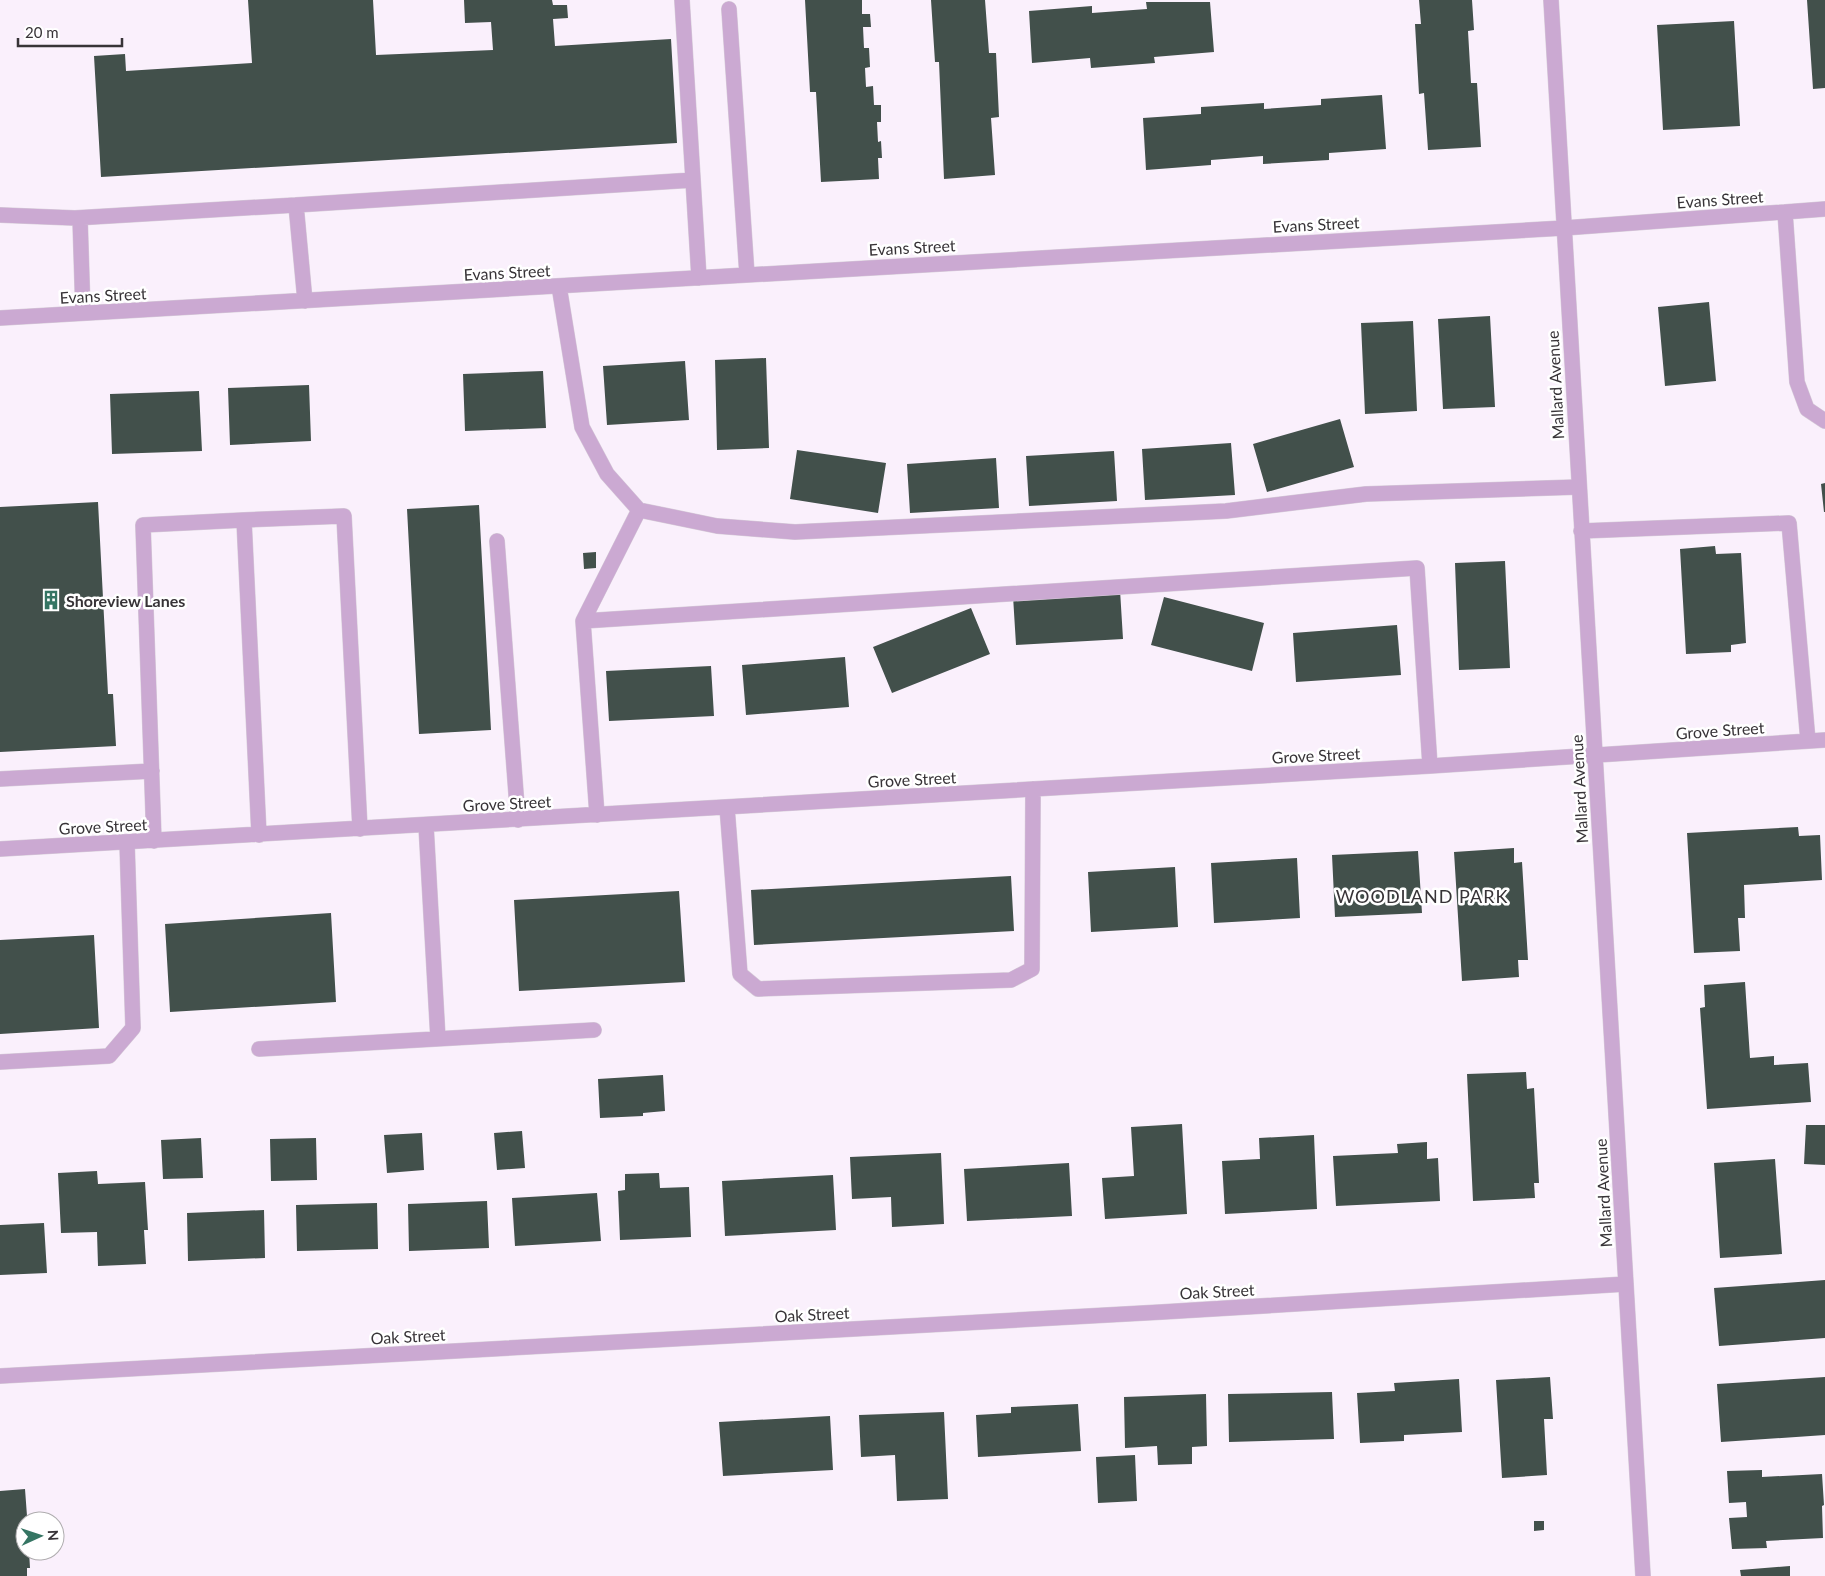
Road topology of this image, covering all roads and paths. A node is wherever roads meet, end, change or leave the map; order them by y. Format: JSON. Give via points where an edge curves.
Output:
{"nodes":[{"id":1,"x":682,"y":0,"type":"edge"},
{"id":2,"x":1551,"y":0,"type":"edge"},
{"id":3,"x":729,"y":9,"type":"dead end"},
{"id":4,"x":693,"y":180,"type":"junction"},
{"id":5,"x":296,"y":205,"type":"junction"},
{"id":6,"x":1825,"y":208,"type":"edge"},
{"id":7,"x":1785,"y":212,"type":"junction"},
{"id":8,"x":0,"y":215,"type":"edge"},
{"id":9,"x":80,"y":218,"type":"junction"},
{"id":10,"x":1564,"y":228,"type":"junction"},
{"id":11,"x":747,"y":275,"type":"junction"},
{"id":12,"x":699,"y":278,"type":"junction"},
{"id":13,"x":559,"y":286,"type":"junction"},
{"id":14,"x":305,"y":301,"type":"junction"},
{"id":15,"x":83,"y":313,"type":"junction"},
{"id":16,"x":0,"y":318,"type":"edge"},
{"id":17,"x":1825,"y":421,"type":"edge"},
{"id":18,"x":1579,"y":487,"type":"junction"},
{"id":19,"x":639,"y":510,"type":"junction"},
{"id":20,"x":244,"y":520,"type":"junction"},
{"id":21,"x":1581,"y":531,"type":"junction"},
{"id":22,"x":497,"y":540,"type":"dead end"},
{"id":23,"x":583,"y":621,"type":"junction"},
{"id":24,"x":1825,"y":740,"type":"edge"},
{"id":25,"x":1808,"y":741,"type":"junction"},
{"id":26,"x":1595,"y":756,"type":"junction"},
{"id":27,"x":1430,"y":766,"type":"junction"},
{"id":28,"x":152,"y":771,"type":"junction"},
{"id":29,"x":0,"y":779,"type":"edge"},
{"id":30,"x":1033,"y":789,"type":"junction"},
{"id":31,"x":727,"y":808,"type":"junction"},
{"id":32,"x":597,"y":815,"type":"junction"},
{"id":33,"x":518,"y":820,"type":"junction"},
{"id":34,"x":426,"y":825,"type":"junction"},
{"id":35,"x":360,"y":829,"type":"junction"},
{"id":36,"x":260,"y":835,"type":"junction"},
{"id":37,"x":154,"y":841,"type":"junction"},
{"id":38,"x":127,"y":842,"type":"junction"},
{"id":39,"x":0,"y":849,"type":"edge"},
{"id":40,"x":594,"y":1030,"type":"dead end"},
{"id":41,"x":438,"y":1039,"type":"junction"},
{"id":42,"x":258,"y":1049,"type":"dead end"},
{"id":43,"x":0,"y":1062,"type":"edge"},
{"id":44,"x":1626,"y":1284,"type":"junction"},
{"id":45,"x":0,"y":1376,"type":"edge"},
{"id":46,"x":1643,"y":1576,"type":"edge"}],
"edges":[{"from":1,"to":4,"type":"street"},
{"from":2,"to":10,"type":"street","name":"Mallard Avenue"},
{"from":3,"to":11,"type":"street"},
{"from":4,"to":5,"type":"street"},
{"from":4,"to":12,"type":"street"},
{"from":5,"to":9,"type":"street"},
{"from":5,"to":14,"type":"street"},
{"from":6,"to":7,"type":"street","name":"Evans Street"},
{"from":7,"to":10,"type":"street","name":"Evans Street"},
{"from":7,"to":17,"type":"street","via":[[1797,382],[1808,409]]},
{"from":8,"to":9,"type":"street"},
{"from":9,"to":15,"type":"street"},
{"from":10,"to":11,"type":"street","name":"Evans Street"},
{"from":10,"to":18,"type":"street","name":"Mallard Avenue"},
{"from":11,"to":12,"type":"street","name":"Evans Street"},
{"from":12,"to":13,"type":"street","name":"Evans Street"},
{"from":13,"to":14,"type":"street","name":"Evans Street"},
{"from":13,"to":19,"type":"street","via":[[582,427],[606,474]]},
{"from":14,"to":15,"type":"street","name":"Evans Street"},
{"from":15,"to":16,"type":"street","name":"Evans Street"},
{"from":18,"to":19,"type":"street","via":[[1366,494],[1226,512],[795,532],[717,526]]},
{"from":18,"to":21,"type":"street","name":"Mallard Avenue"},
{"from":19,"to":23,"type":"street"},
{"from":20,"to":28,"type":"street","via":[[143,525]]},
{"from":20,"to":35,"type":"street","via":[[344,516]]},
{"from":20,"to":36,"type":"street"},
{"from":21,"to":25,"type":"street","via":[[1789,523]]},
{"from":21,"to":26,"type":"street","name":"Mallard Avenue"},
{"from":22,"to":33,"type":"street"},
{"from":23,"to":27,"type":"street","via":[[1418,568]]},
{"from":23,"to":32,"type":"street"},
{"from":24,"to":25,"type":"street","name":"Grove Street"},
{"from":25,"to":26,"type":"street","name":"Grove Street"},
{"from":26,"to":27,"type":"street","name":"Grove Street"},
{"from":26,"to":44,"type":"street","name":"Mallard Avenue"},
{"from":27,"to":30,"type":"street","name":"Grove Street"},
{"from":28,"to":29,"type":"street"},
{"from":28,"to":37,"type":"street"},
{"from":30,"to":31,"type":"street","name":"Grove Street"},
{"from":30,"to":31,"type":"street","via":[[1032,969],[1011,980],[758,989],[740,974]]},
{"from":31,"to":32,"type":"street","name":"Grove Street"},
{"from":32,"to":33,"type":"street","name":"Grove Street"},
{"from":33,"to":34,"type":"street","name":"Grove Street"},
{"from":34,"to":35,"type":"street","name":"Grove Street"},
{"from":34,"to":41,"type":"street"},
{"from":35,"to":36,"type":"street","name":"Grove Street"},
{"from":36,"to":37,"type":"street","name":"Grove Street"},
{"from":37,"to":38,"type":"street","name":"Grove Street"},
{"from":38,"to":39,"type":"street","name":"Grove Street"},
{"from":38,"to":43,"type":"street","via":[[133,1028],[109,1056]]},
{"from":40,"to":41,"type":"street"},
{"from":41,"to":42,"type":"street"},
{"from":44,"to":45,"type":"street","name":"Oak Street"},
{"from":44,"to":46,"type":"street","name":"Mallard Avenue"}]}
